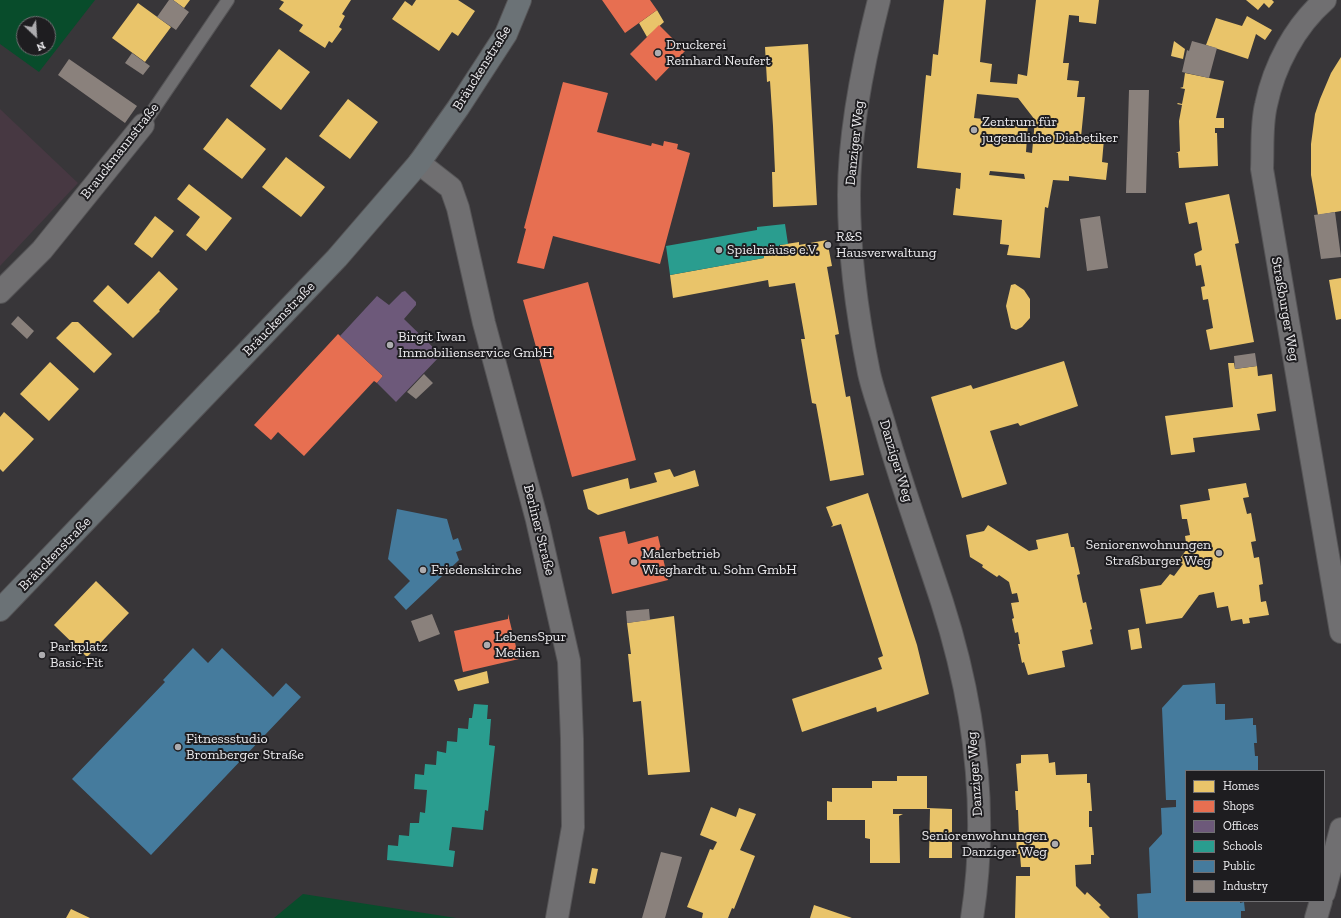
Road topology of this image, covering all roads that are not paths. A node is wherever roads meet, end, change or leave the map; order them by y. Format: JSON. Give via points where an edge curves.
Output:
{"nodes":[{"id":1,"x":228,"y":0,"type":"edge"},
{"id":2,"x":520,"y":0,"type":"edge"},
{"id":3,"x":879,"y":0,"type":"edge"},
{"id":4,"x":1325,"y":0,"type":"edge"},
{"id":5,"x":143,"y":126,"type":"joint"},
{"id":6,"x":419,"y":163,"type":"junction"},
{"id":7,"x":0,"y":292,"type":"edge"},
{"id":8,"x":0,"y":610,"type":"edge"},
{"id":9,"x":1341,"y":632,"type":"edge"},
{"id":10,"x":1341,"y":829,"type":"edge"},
{"id":11,"x":1325,"y":889,"type":"edge"},
{"id":12,"x":1321,"y":902,"type":"edge"},
{"id":13,"x":557,"y":918,"type":"edge"},
{"id":14,"x":972,"y":918,"type":"edge"},
{"id":15,"x":1316,"y":918,"type":"edge"}],
"edges":[{"from":1,"to":5,"type":"lane","name":"Brauckmannstraße"},
{"from":2,"to":6,"type":"main road","name":"Bräuckenstraße","via":[[506,34]]},
{"from":3,"to":14,"type":"street","name":"Danziger Weg","via":[[869,40],[854,140],[849,192],[850,245],[857,308],[870,375],[897,468],[942,603],[969,705],[979,796],[978,865]]},
{"from":4,"to":9,"type":"street","name":"Straßburger Weg","via":[[1311,12],[1288,47],[1277,70],[1266,106],[1262,169]]},
{"from":5,"to":7,"type":"street","name":"Brauckmannstraße","via":[[42,250]]},
{"from":6,"to":8,"type":"main road","name":"Bräuckenstraße","via":[[337,258]]},
{"from":6,"to":13,"type":"street","name":"Berliner Straße","via":[[451,188],[458,208],[484,323],[537,520],[569,661],[573,827]]},
{"from":10,"to":11,"type":"street"},
{"from":12,"to":15,"type":"street"}]}
